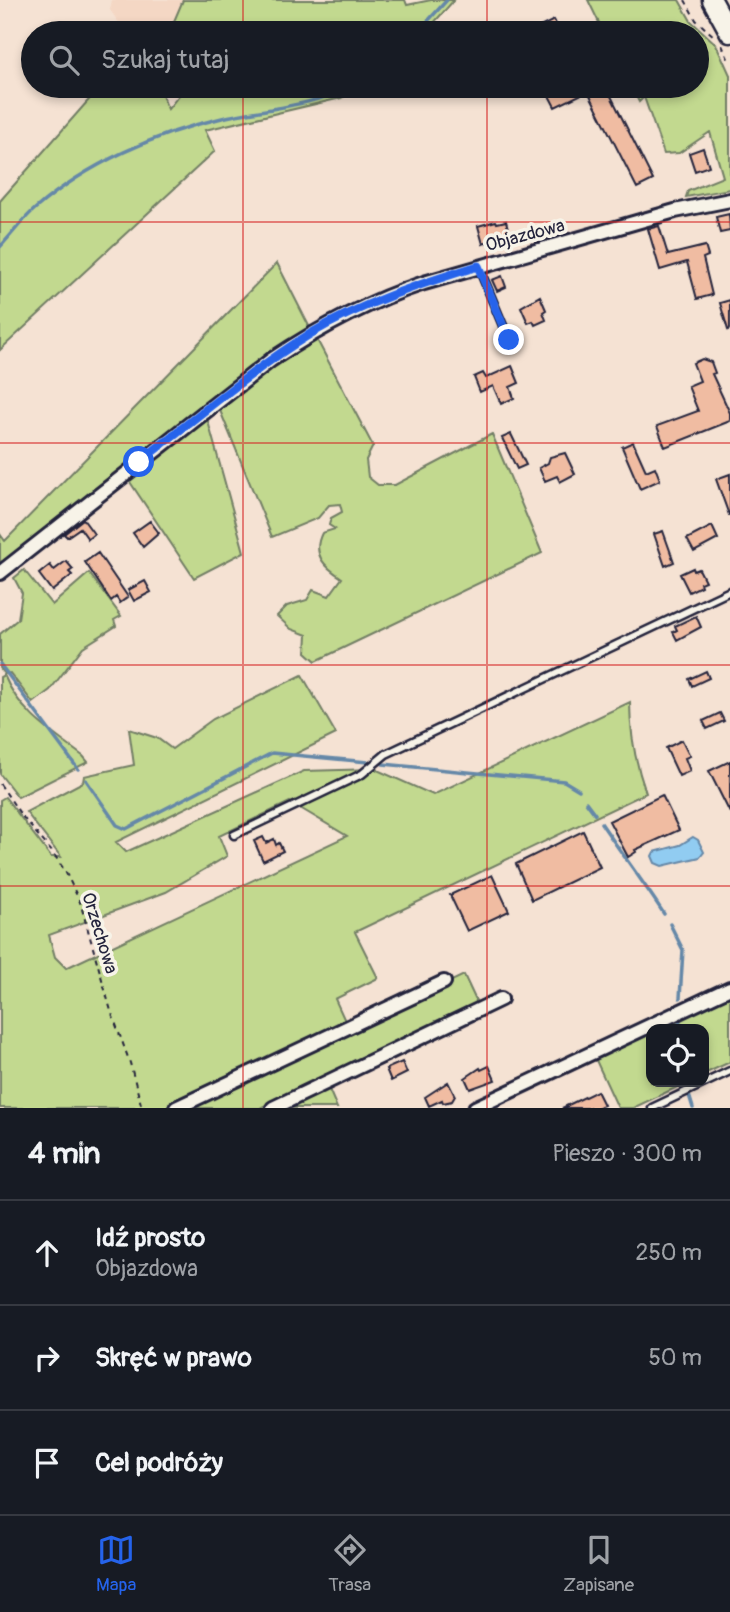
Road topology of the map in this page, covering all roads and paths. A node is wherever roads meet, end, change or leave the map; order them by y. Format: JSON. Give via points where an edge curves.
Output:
{"nodes":[{"id":1,"x":685,"y":0,"type":"edge"},
{"id":2,"x":712,"y":0,"type":"edge"},
{"id":3,"x":697,"y":21,"type":"edge"},
{"id":4,"x":709,"y":32,"type":"edge"},
{"id":5,"x":730,"y":33,"type":"edge"},
{"id":6,"x":730,"y":63,"type":"edge"},
{"id":7,"x":730,"y":200,"type":"edge"},
{"id":8,"x":478,"y":266,"type":"junction"},
{"id":9,"x":509,"y":340,"type":"dead end"},
{"id":10,"x":0,"y":573,"type":"edge"},
{"id":11,"x":730,"y":591,"type":"edge"},
{"id":12,"x":0,"y":784,"type":"edge"},
{"id":13,"x":234,"y":835,"type":"dead end"},
{"id":14,"x":444,"y":982,"type":"dead end"},
{"id":15,"x":730,"y":988,"type":"edge"},
{"id":16,"x":501,"y":999,"type":"dead end"},
{"id":17,"x":730,"y":1071,"type":"edge"},
{"id":18,"x":142,"y":1108,"type":"edge"},
{"id":19,"x":176,"y":1108,"type":"edge"},
{"id":20,"x":273,"y":1108,"type":"edge"},
{"id":21,"x":475,"y":1108,"type":"edge"},
{"id":22,"x":652,"y":1108,"type":"edge"}],
"edges":[{"from":1,"to":3,"type":"path"},
{"from":2,"to":5,"type":"main road"},
{"from":4,"to":6,"type":"path"},
{"from":7,"to":8,"type":"street","name":"Objazdowa"},
{"from":8,"to":9,"type":"lane"},
{"from":8,"to":10,"type":"street","name":"Objazdowa","via":[[394,293],[312,333],[271,360]]},
{"from":11,"to":13,"type":"lane","via":[[386,754],[362,774]]},
{"from":12,"to":18,"type":"path","name":"Orzechowa","via":[[53,853],[79,902]]},
{"from":14,"to":19,"type":"street"},
{"from":15,"to":21,"type":"street"},
{"from":16,"to":20,"type":"street"},
{"from":17,"to":22,"type":"lane"}]}
